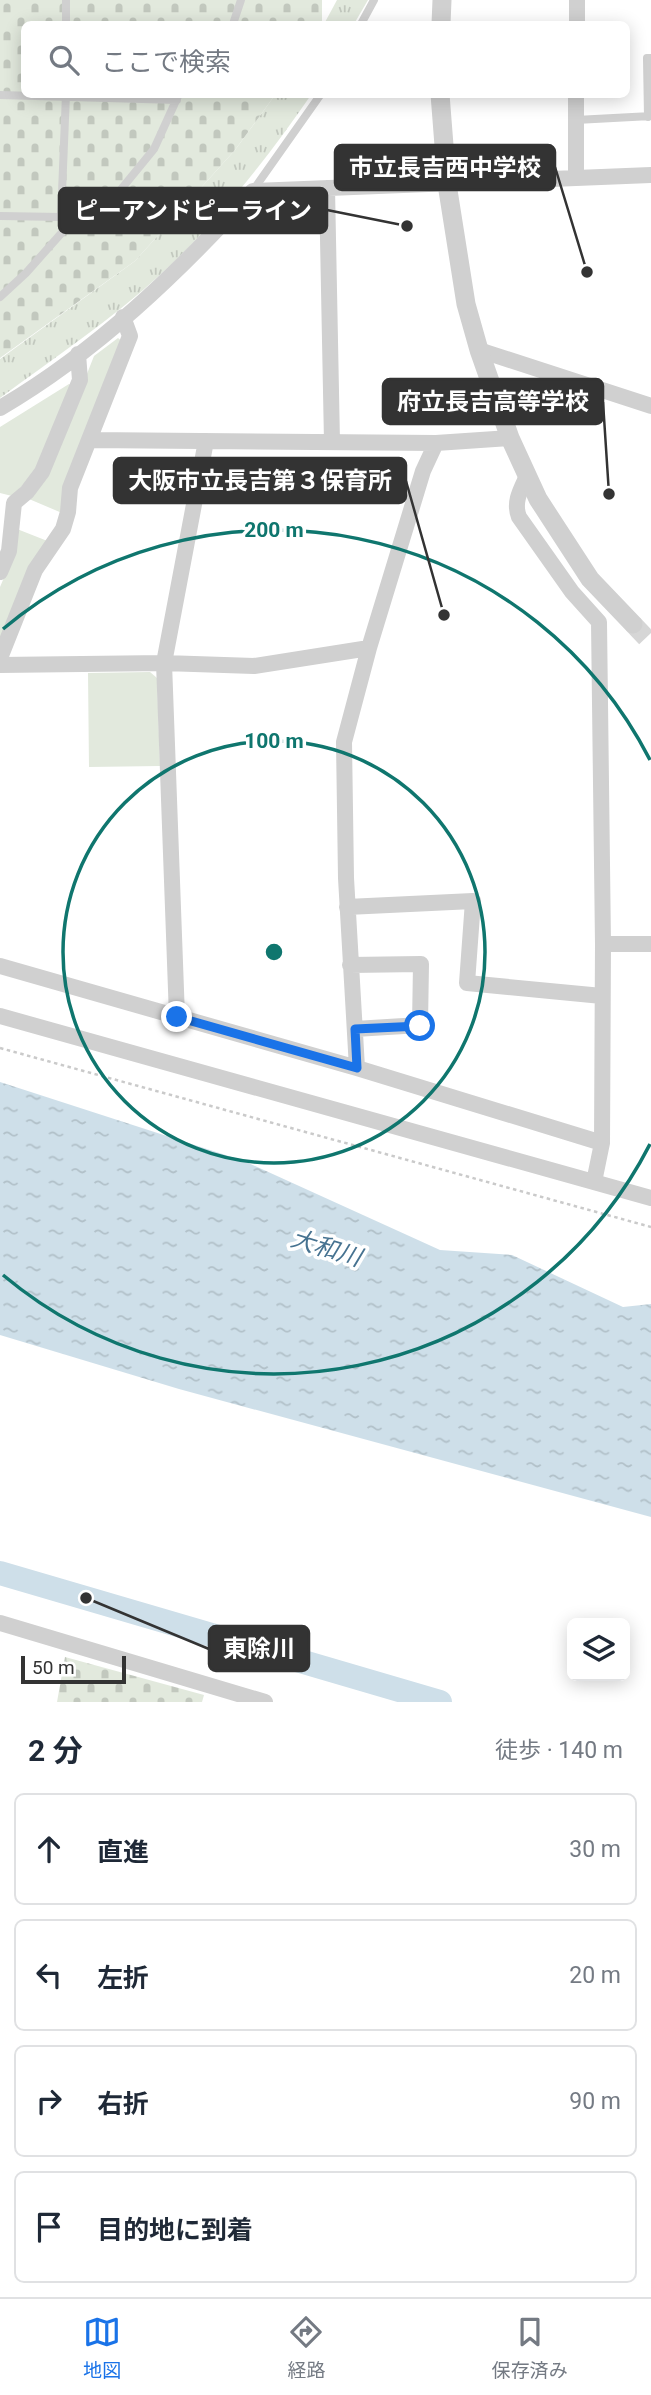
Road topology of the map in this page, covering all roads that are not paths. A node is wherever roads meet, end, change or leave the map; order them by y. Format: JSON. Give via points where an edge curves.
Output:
{"nodes":[{"id":1,"x":66,"y":0,"type":"edge"},
{"id":2,"x":240,"y":0,"type":"edge"},
{"id":3,"x":374,"y":0,"type":"edge"},
{"id":4,"x":443,"y":0,"type":"edge"},
{"id":5,"x":577,"y":0,"type":"edge"},
{"id":6,"x":66,"y":21,"type":"edge"},
{"id":7,"x":234,"y":21,"type":"edge"},
{"id":8,"x":363,"y":21,"type":"edge"},
{"id":9,"x":441,"y":21,"type":"edge"},
{"id":10,"x":577,"y":21,"type":"edge"},
{"id":11,"x":651,"y":58,"type":"edge"},
{"id":12,"x":0,"y":95,"type":"edge"},
{"id":13,"x":21,"y":95,"type":"edge"},
{"id":14,"x":66,"y":98,"type":"edge"},
{"id":15,"x":178,"y":98,"type":"edge"},
{"id":16,"x":318,"y":98,"type":"edge"},
{"id":17,"x":440,"y":98,"type":"edge"},
{"id":18,"x":576,"y":98,"type":"edge"},
{"id":19,"x":650,"y":116,"type":"edge"},
{"id":20,"x":576,"y":120,"type":"junction"},
{"id":21,"x":651,"y":175,"type":"edge"},
{"id":22,"x":576,"y":177,"type":"junction"},
{"id":23,"x":447,"y":184,"type":"junction"},
{"id":24,"x":327,"y":188,"type":"junction"},
{"id":25,"x":253,"y":191,"type":"junction"},
{"id":26,"x":0,"y":216,"type":"edge"},
{"id":27,"x":0,"y":297,"type":"edge"},
{"id":28,"x":123,"y":317,"type":"junction"},
{"id":29,"x":479,"y":351,"type":"junction"},
{"id":30,"x":78,"y":355,"type":"junction"},
{"id":31,"x":651,"y":406,"type":"edge"},
{"id":32,"x":0,"y":408,"type":"edge"},
{"id":33,"x":510,"y":438,"type":"junction"},
{"id":34,"x":90,"y":440,"type":"junction"},
{"id":35,"x":206,"y":442,"type":"junction"},
{"id":36,"x":332,"y":442,"type":"junction"},
{"id":37,"x":436,"y":443,"type":"junction"},
{"id":38,"x":527,"y":476,"type":"junction"},
{"id":39,"x":7,"y":501,"type":"edge"},
{"id":40,"x":0,"y":572,"type":"edge"},
{"id":41,"x":633,"y":624,"type":"tunnel mouth"},
{"id":42,"x":369,"y":648,"type":"junction"},
{"id":43,"x":0,"y":658,"type":"edge"},
{"id":44,"x":164,"y":663,"type":"junction"},
{"id":45,"x":0,"y":665,"type":"edge"},
{"id":46,"x":347,"y":907,"type":"junction"},
{"id":47,"x":603,"y":944,"type":"junction"},
{"id":48,"x":651,"y":944,"type":"edge"},
{"id":49,"x":350,"y":965,"type":"junction"},
{"id":50,"x":0,"y":966,"type":"edge"},
{"id":51,"x":602,"y":996,"type":"junction"},
{"id":52,"x":0,"y":1016,"type":"edge"},
{"id":53,"x":177,"y":1017,"type":"junction"},
{"id":54,"x":355,"y":1029,"type":"junction"},
{"id":55,"x":357,"y":1068,"type":"junction"},
{"id":56,"x":602,"y":1143,"type":"junction"},
{"id":57,"x":594,"y":1182,"type":"junction"},
{"id":58,"x":651,"y":1198,"type":"edge"},
{"id":59,"x":0,"y":1623,"type":"edge"},
{"id":60,"x":209,"y":1694,"type":"edge"},
{"id":61,"x":265,"y":1702,"type":"edge"}],
"edges":[{"from":1,"to":6,"type":"lane"},
{"from":2,"to":7,"type":"lane"},
{"from":3,"to":8,"type":"lane"},
{"from":4,"to":9,"type":"street"},
{"from":5,"to":10,"type":"street"},
{"from":11,"to":19,"type":"lane","via":[[647,58]]},
{"from":12,"to":13,"type":"lane"},
{"from":14,"to":26,"type":"lane","via":[[61,217]]},
{"from":15,"to":27,"type":"lane","via":[[154,149],[118,193],[65,228]]},
{"from":16,"to":25,"type":"lane"},
{"from":17,"to":23,"type":"street"},
{"from":18,"to":20,"type":"street"},
{"from":19,"to":20,"type":"lane"},
{"from":20,"to":22,"type":"street"},
{"from":21,"to":22,"type":"street"},
{"from":22,"to":23,"type":"street"},
{"from":23,"to":24,"type":"street"},
{"from":23,"to":29,"type":"street","via":[[466,304]]},
{"from":24,"to":25,"type":"street"},
{"from":24,"to":36,"type":"street"},
{"from":25,"to":28,"type":"street","via":[[163,285]]},
{"from":28,"to":30,"type":"street"},
{"from":28,"to":34,"type":"street","via":[[130,337]]},
{"from":29,"to":31,"type":"street"},
{"from":29,"to":33,"type":"street"},
{"from":30,"to":32,"type":"street"},
{"from":30,"to":39,"type":"street","via":[[80,380],[42,472],[27,492]]},
{"from":33,"to":37,"type":"street"},
{"from":33,"to":38,"type":"street"},
{"from":34,"to":35,"type":"street"},
{"from":34,"to":43,"type":"street","via":[[70,488],[63,529],[35,570]]},
{"from":35,"to":36,"type":"street"},
{"from":35,"to":44,"type":"street"},
{"from":36,"to":37,"type":"street"},
{"from":37,"to":42,"type":"street","via":[[423,471]]},
{"from":38,"to":41,"type":"street","via":[[590,579]]},
{"from":38,"to":47,"type":"street","via":[[519,493],[519,517],[599,622]]},
{"from":39,"to":40,"type":"street","via":[[9,551]]},
{"from":42,"to":44,"type":"street","via":[[254,666]]},
{"from":42,"to":46,"type":"street","via":[[344,741]]},
{"from":44,"to":45,"type":"street"},
{"from":44,"to":53,"type":"street"},
{"from":46,"to":49,"type":"street"},
{"from":46,"to":51,"type":"street","via":[[473,901],[467,983]]},
{"from":47,"to":48,"type":"street"},
{"from":47,"to":51,"type":"street"},
{"from":49,"to":54,"type":"street"},
{"from":49,"to":54,"type":"street","via":[[421,964],[420,1026]]},
{"from":50,"to":53,"type":"street"},
{"from":51,"to":56,"type":"street"},
{"from":52,"to":57,"type":"street"},
{"from":53,"to":55,"type":"street"},
{"from":54,"to":55,"type":"street"},
{"from":55,"to":56,"type":"street"},
{"from":56,"to":57,"type":"street"},
{"from":57,"to":58,"type":"street"},
{"from":59,"to":60,"type":"street"},
{"from":60,"to":61,"type":"street"}]}
